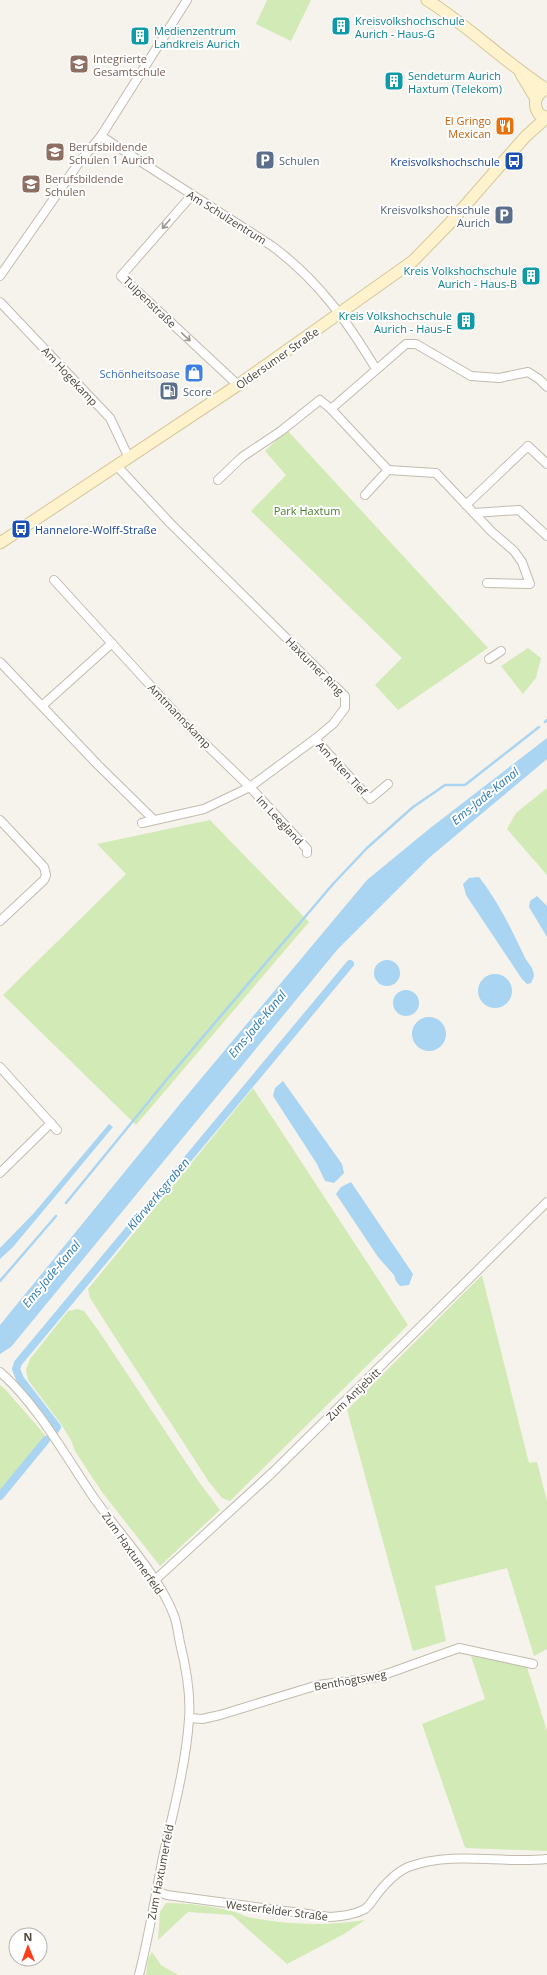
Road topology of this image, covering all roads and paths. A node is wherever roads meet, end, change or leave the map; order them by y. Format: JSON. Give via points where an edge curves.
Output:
{"nodes":[{"id":1,"x":187,"y":0,"type":"edge"},
{"id":2,"x":427,"y":0,"type":"edge"},
{"id":3,"x":520,"y":72,"type":"junction"},
{"id":4,"x":546,"y":89,"type":"edge"},
{"id":5,"x":536,"y":99,"type":"junction"},
{"id":6,"x":537,"y":111,"type":"junction"},
{"id":7,"x":546,"y":118,"type":"edge"},
{"id":8,"x":101,"y":136,"type":"junction"},
{"id":9,"x":525,"y":137,"type":"junction"},
{"id":10,"x":192,"y":195,"type":"junction"},
{"id":11,"x":0,"y":276,"type":"edge"},
{"id":12,"x":0,"y":302,"type":"edge"},
{"id":13,"x":341,"y":314,"type":"junction"},
{"id":14,"x":376,"y":369,"type":"junction"},
{"id":15,"x":238,"y":385,"type":"junction"},
{"id":16,"x":547,"y":387,"type":"edge"},
{"id":17,"x":331,"y":409,"type":"junction"},
{"id":18,"x":129,"y":458,"type":"junction"},
{"id":19,"x":547,"y":464,"type":"edge"},
{"id":20,"x":118,"y":466,"type":"junction"},
{"id":21,"x":388,"y":470,"type":"junction"},
{"id":22,"x":218,"y":480,"type":"dead end"},
{"id":23,"x":365,"y":495,"type":"dead end"},
{"id":24,"x":466,"y":505,"type":"junction"},
{"id":25,"x":474,"y":513,"type":"junction"},
{"id":26,"x":547,"y":536,"type":"edge"},
{"id":27,"x":0,"y":544,"type":"edge"},
{"id":28,"x":54,"y":580,"type":"dead end"},
{"id":29,"x":487,"y":584,"type":"dead end"},
{"id":30,"x":112,"y":643,"type":"junction"},
{"id":31,"x":501,"y":651,"type":"dead end"},
{"id":32,"x":489,"y":659,"type":"dead end"},
{"id":33,"x":0,"y":662,"type":"edge"},
{"id":34,"x":42,"y":705,"type":"junction"},
{"id":35,"x":315,"y":739,"type":"junction"},
{"id":36,"x":388,"y":784,"type":"dead end"},
{"id":37,"x":250,"y":787,"type":"junction"},
{"id":38,"x":0,"y":820,"type":"edge"},
{"id":39,"x":154,"y":820,"type":"junction"},
{"id":40,"x":142,"y":823,"type":"dead end"},
{"id":41,"x":307,"y":854,"type":"dead end"},
{"id":42,"x":0,"y":921,"type":"edge"},
{"id":43,"x":0,"y":1067,"type":"edge"},
{"id":44,"x":51,"y":1123,"type":"junction"},
{"id":45,"x":57,"y":1130,"type":"dead end"},
{"id":46,"x":0,"y":1173,"type":"edge"},
{"id":47,"x":547,"y":1202,"type":"edge"},
{"id":48,"x":0,"y":1372,"type":"edge"},
{"id":49,"x":155,"y":1580,"type":"junction"},
{"id":50,"x":533,"y":1664,"type":"dead end"},
{"id":51,"x":190,"y":1718,"type":"junction"},
{"id":52,"x":547,"y":1859,"type":"edge"},
{"id":53,"x":156,"y":1891,"type":"junction"},
{"id":54,"x":138,"y":1975,"type":"edge"}],
"edges":[{"from":1,"to":8,"type":"street"},
{"from":2,"to":3,"type":"main road","via":[[446,11]]},
{"from":3,"to":4,"type":"main road"},
{"from":3,"to":5,"type":"main road"},
{"from":4,"to":5,"type":"main road","via":[[541,91]]},
{"from":5,"to":6,"type":"main road","name":"Oldersumer Straße"},
{"from":6,"to":7,"type":"main road","name":"Oldersumer Straße"},
{"from":6,"to":9,"type":"main road","name":"Oldersumer Straße"},
{"from":7,"to":9,"type":"main road","name":"Oldersumer Straße"},
{"from":8,"to":10,"type":"street","name":"Am Schulzentrum"},
{"from":8,"to":11,"type":"street","via":[[78,164]]},
{"from":9,"to":13,"type":"main road","name":"Oldersumer Straße","via":[[413,261]]},
{"from":10,"to":13,"type":"street","name":"Am Schulzentrum","via":[[294,262]]},
{"from":10,"to":15,"type":"street","name":"Tulpenstraße","one_way":true,"via":[[121,276]]},
{"from":12,"to":18,"type":"street","name":"Am Hogekamp","via":[[110,418]]},
{"from":13,"to":14,"type":"street","name":"Am Schulzentrum"},
{"from":13,"to":15,"type":"main road","name":"Oldersumer Straße"},
{"from":14,"to":16,"type":"street","via":[[406,344],[416,344],[471,376],[499,378],[528,372]]},
{"from":14,"to":17,"type":"street"},
{"from":15,"to":18,"type":"main road","name":"Oldersumer Straße"},
{"from":17,"to":21,"type":"street"},
{"from":17,"to":22,"type":"street","via":[[320,400],[281,431],[242,457]]},
{"from":18,"to":20,"type":"main road","name":"Oldersumer Straße"},
{"from":19,"to":24,"type":"street","via":[[528,446]]},
{"from":20,"to":27,"type":"main road","name":"Oldersumer Straße"},
{"from":20,"to":35,"type":"street","name":"Haxtumer Ring","via":[[170,522],[345,696],[345,708],[333,724]]},
{"from":21,"to":23,"type":"street"},
{"from":21,"to":24,"type":"street","via":[[436,473]]},
{"from":24,"to":25,"type":"street"},
{"from":25,"to":26,"type":"street","via":[[519,510]]},
{"from":25,"to":29,"type":"street","via":[[514,551],[522,562],[530,584]]},
{"from":28,"to":30,"type":"street","name":"Amtmannskamp"},
{"from":30,"to":34,"type":"street"},
{"from":30,"to":37,"type":"street","name":"Amtmannskamp","via":[[190,730]]},
{"from":31,"to":32,"type":"street"},
{"from":33,"to":34,"type":"street"},
{"from":34,"to":39,"type":"street"},
{"from":35,"to":36,"type":"street","name":"Am Alten Tief","via":[[370,799]]},
{"from":35,"to":37,"type":"street","name":"Haxtumer Ring"},
{"from":37,"to":39,"type":"street","name":"Haxtumer Ring","via":[[204,809]]},
{"from":37,"to":41,"type":"street","name":"Im Leegland","via":[[307,849]]},
{"from":38,"to":42,"type":"street","via":[[44,867],[46,875],[44,880]]},
{"from":39,"to":40,"type":"street","name":"Haxtumer Ring"},
{"from":43,"to":44,"type":"street"},
{"from":44,"to":45,"type":"street"},
{"from":44,"to":46,"type":"street"},
{"from":47,"to":49,"type":"street","name":"Zum Antjebitt","via":[[273,1472]]},
{"from":48,"to":49,"type":"street","name":"Zum Haxtumerfeld","via":[[28,1402]]},
{"from":49,"to":51,"type":"street","name":"Zum Haxtumerfeld","via":[[174,1614],[184,1658]]},
{"from":50,"to":51,"type":"street","name":"Benthögtsweg","via":[[459,1648],[378,1677],[318,1685],[220,1715],[202,1719]]},
{"from":51,"to":53,"type":"street","name":"Zum Haxtumerfeld"},
{"from":52,"to":53,"type":"street","name":"Westerfelder Straße","via":[[525,1861],[463,1857],[431,1860],[409,1866],[388,1881],[366,1908],[349,1915],[330,1917],[168,1895]]},
{"from":53,"to":54,"type":"street","name":"Zum Haxtumerfeld","via":[[147,1943]]}]}
